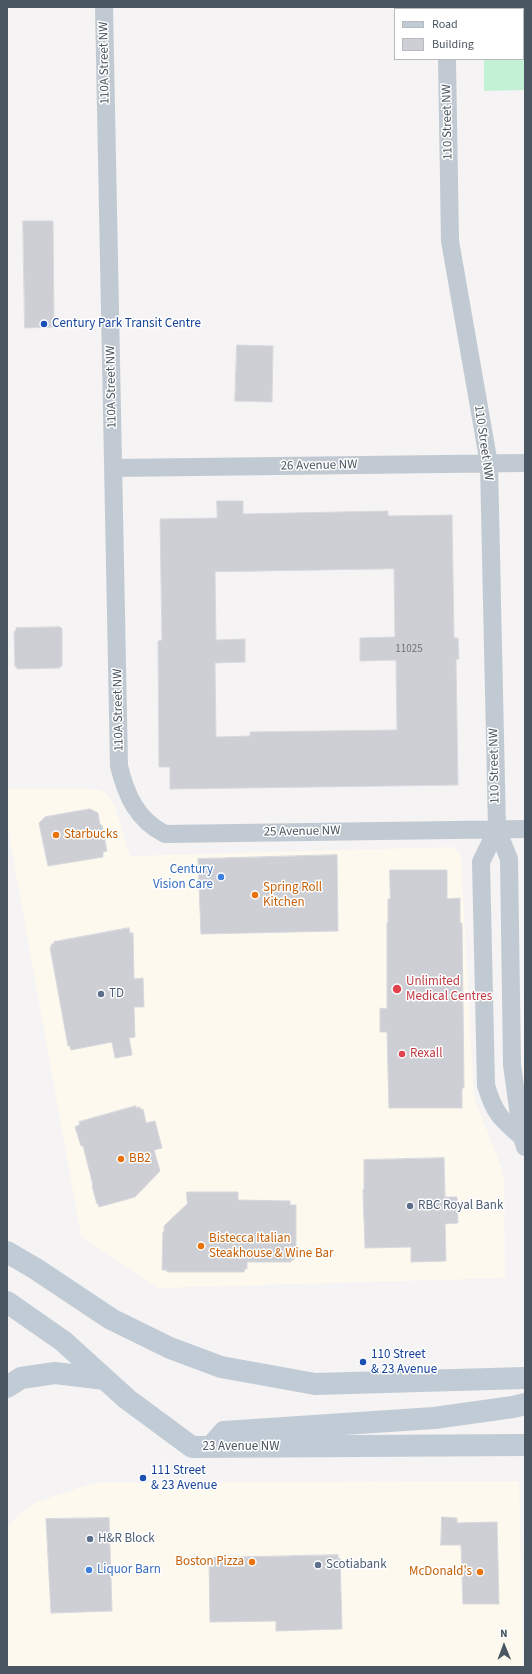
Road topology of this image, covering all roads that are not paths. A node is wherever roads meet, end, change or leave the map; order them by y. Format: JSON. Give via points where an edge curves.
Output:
{"nodes":[{"id":1,"x":104,"y":7,"type":"edge"},
{"id":2,"x":447,"y":60,"type":"edge"},
{"id":3,"x":525,"y":463,"type":"edge"},
{"id":4,"x":489,"y":464,"type":"junction"},
{"id":5,"x":114,"y":468,"type":"junction"},
{"id":6,"x":120,"y":766,"type":"joint"},
{"id":7,"x":497,"y":829,"type":"junction"},
{"id":8,"x":525,"y":829,"type":"edge"},
{"id":9,"x":524,"y":1142,"type":"edge"},
{"id":10,"x":7,"y":1252,"type":"edge"},
{"id":11,"x":7,"y":1302,"type":"edge"},
{"id":12,"x":525,"y":1378,"type":"edge"},
{"id":13,"x":104,"y":1379,"type":"junction"},
{"id":14,"x":7,"y":1387,"type":"edge"},
{"id":15,"x":525,"y":1404,"type":"edge"},
{"id":16,"x":525,"y":1445,"type":"edge"},
{"id":17,"x":211,"y":1447,"type":"junction"}],
"edges":[{"from":1,"to":5,"type":"street","name":"110A Street NW"},
{"from":2,"to":4,"type":"street","name":"110 Street NW","via":[[450,241]]},
{"from":3,"to":4,"type":"street","name":"26 Avenue NW"},
{"from":4,"to":5,"type":"street","name":"26 Avenue NW"},
{"from":4,"to":7,"type":"street","name":"110 Street NW"},
{"from":5,"to":6,"type":"street","name":"110A Street NW"},
{"from":6,"to":7,"type":"street","name":"25 Avenue NW","via":[[130,800],[152,827],[165,834]]},
{"from":7,"to":8,"type":"street","name":"25 Avenue NW"},
{"from":7,"to":9,"type":"street","name":"110 Street NW","via":[[509,859],[512,1065]]},
{"from":7,"to":9,"type":"street","name":"110 Street NW","via":[[481,862],[486,1080],[489,1097],[495,1110]]},
{"from":10,"to":12,"type":"main road","via":[[111,1319],[170,1348],[221,1367],[315,1384]]},
{"from":11,"to":13,"type":"main road","name":"23 Avenue NW","via":[[63,1341]]},
{"from":13,"to":14,"type":"main road","via":[[55,1373],[21,1378]]},
{"from":13,"to":17,"type":"main road","name":"23 Avenue NW","via":[[192,1447]]},
{"from":15,"to":17,"type":"main road","via":[[434,1418],[224,1432]]},
{"from":16,"to":17,"type":"main road","name":"23 Avenue NW"}]}
